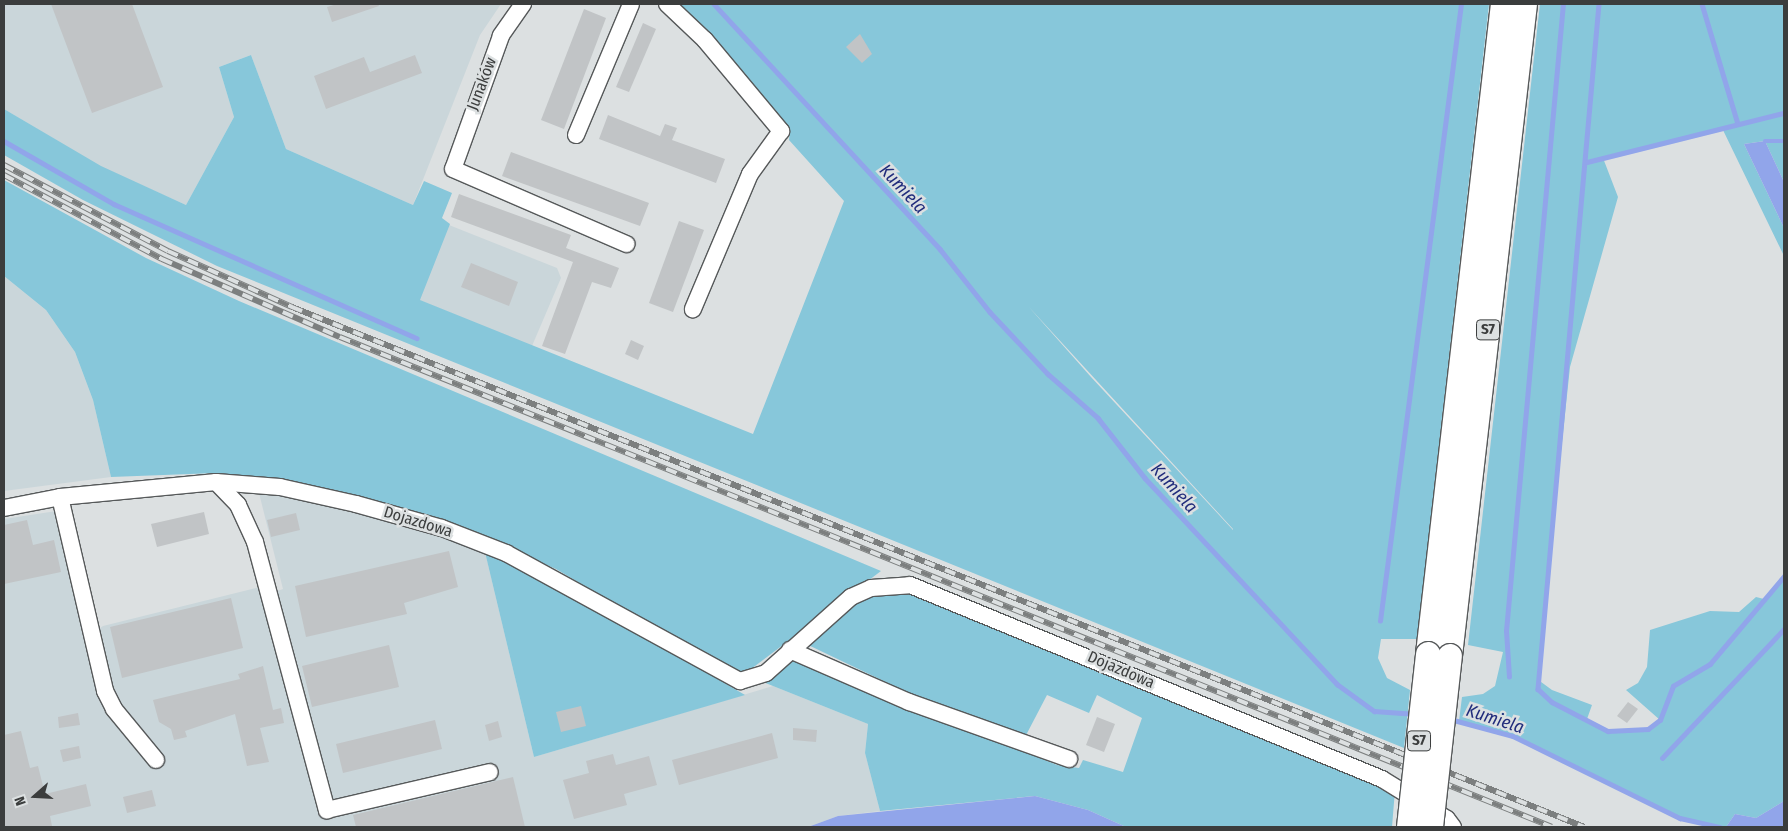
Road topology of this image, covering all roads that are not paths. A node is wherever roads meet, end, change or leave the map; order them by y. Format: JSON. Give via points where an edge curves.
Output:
{"nodes":[{"id":1,"x":523,"y":4,"type":"edge"},
{"id":2,"x":631,"y":4,"type":"edge"},
{"id":3,"x":667,"y":4,"type":"edge"},
{"id":4,"x":1503,"y":4,"type":"edge"},
{"id":5,"x":1524,"y":4,"type":"edge"},
{"id":6,"x":576,"y":135,"type":"dead end"},
{"id":7,"x":626,"y":244,"type":"dead end"},
{"id":8,"x":693,"y":309,"type":"dead end"},
{"id":9,"x":216,"y":482,"type":"junction"},
{"id":10,"x":60,"y":497,"type":"junction"},
{"id":11,"x":4,"y":508,"type":"edge"},
{"id":12,"x":790,"y":650,"type":"junction"},
{"id":13,"x":1440,"y":655,"type":"junction"},
{"id":14,"x":1069,"y":759,"type":"dead end"},
{"id":15,"x":156,"y":760,"type":"dead end"},
{"id":16,"x":490,"y":772,"type":"dead end"},
{"id":17,"x":1409,"y":827,"type":"edge"},
{"id":18,"x":1431,"y":827,"type":"edge"},
{"id":19,"x":1453,"y":827,"type":"edge"}],
"edges":[{"from":1,"to":7,"type":"street","name":"Junaków","via":[[501,36],[453,169]]},
{"from":2,"to":6,"type":"street"},
{"from":3,"to":8,"type":"street","via":[[705,40],[781,131],[750,174]]},
{"from":4,"to":13,"type":"highway","number":"S7"},
{"from":5,"to":13,"type":"highway","number":"S7"},
{"from":9,"to":10,"type":"street","name":"Dojazdowa"},
{"from":9,"to":12,"type":"street","name":"Dojazdowa","via":[[280,487],[337,500],[482,543],[740,681],[766,673]]},
{"from":9,"to":16,"type":"street","via":[[238,505],[255,542],[327,810]]},
{"from":10,"to":11,"type":"street","name":"Dojazdowa"},
{"from":10,"to":15,"type":"street","via":[[105,691],[114,709]]},
{"from":12,"to":14,"type":"street","via":[[909,702]]},
{"from":12,"to":19,"type":"street","name":"Dojazdowa","via":[[851,597],[886,585],[910,585],[1382,779],[1447,819]]},
{"from":13,"to":17,"type":"highway","number":"S7","bridge":true},
{"from":13,"to":18,"type":"highway","number":"S7","bridge":true}]}
